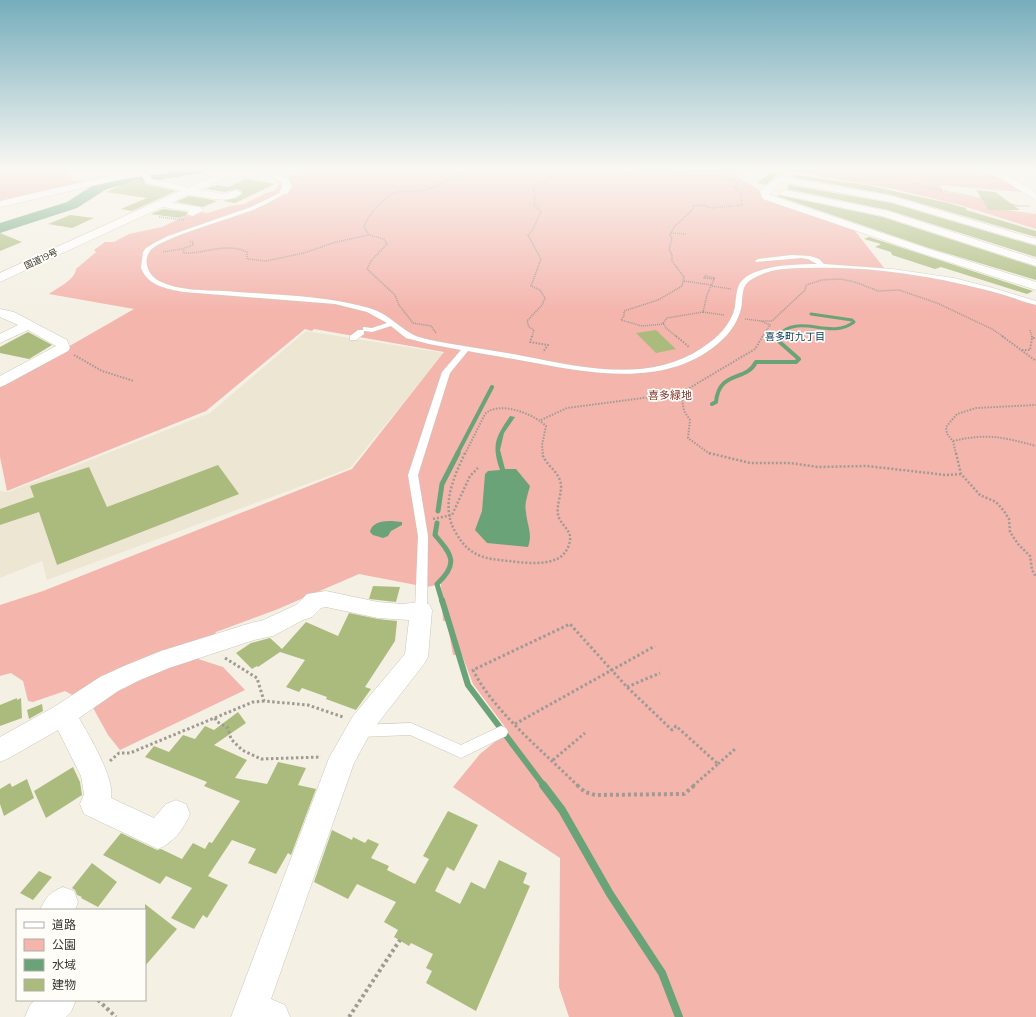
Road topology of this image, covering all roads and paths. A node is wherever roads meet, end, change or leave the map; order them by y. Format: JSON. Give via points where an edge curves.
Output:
{"nodes":[{"id":1,"x":122,"y":217,"type":"edge"},
{"id":2,"x":132,"y":217,"type":"edge"},
{"id":3,"x":160,"y":217,"type":"edge"},
{"id":4,"x":226,"y":217,"type":"edge"},
{"id":5,"x":368,"y":217,"type":"edge"},
{"id":6,"x":538,"y":217,"type":"edge"},
{"id":7,"x":684,"y":217,"type":"edge"},
{"id":8,"x":828,"y":217,"type":"edge"},
{"id":9,"x":896,"y":217,"type":"edge"},
{"id":10,"x":955,"y":217,"type":"edge"},
{"id":11,"x":184,"y":220,"type":"dead end"},
{"id":12,"x":989,"y":228,"type":"junction"},
{"id":13,"x":671,"y":233,"type":"junction"},
{"id":14,"x":687,"y":234,"type":"dead end"},
{"id":15,"x":369,"y":235,"type":"junction"},
{"id":16,"x":961,"y":239,"type":"junction"},
{"id":17,"x":184,"y":240,"type":"dead end"},
{"id":18,"x":1036,"y":242,"type":"edge"},
{"id":19,"x":184,"y":250,"type":"junction"},
{"id":20,"x":925,"y":251,"type":"junction"},
{"id":21,"x":166,"y":252,"type":"dead end"},
{"id":22,"x":758,"y":261,"type":"dead end"},
{"id":23,"x":1036,"y":263,"type":"edge"},
{"id":24,"x":822,"y":265,"type":"junction"},
{"id":25,"x":0,"y":271,"type":"edge"},
{"id":26,"x":0,"y":278,"type":"edge"},
{"id":27,"x":715,"y":278,"type":"dead end"},
{"id":28,"x":684,"y":281,"type":"junction"},
{"id":29,"x":712,"y":284,"type":"junction"},
{"id":30,"x":1036,"y":286,"type":"edge"},
{"id":31,"x":733,"y":290,"type":"dead end"},
{"id":32,"x":1036,"y":303,"type":"edge"},
{"id":33,"x":703,"y":312,"type":"junction"},
{"id":34,"x":0,"y":313,"type":"edge"},
{"id":35,"x":727,"y":316,"type":"dead end"},
{"id":36,"x":742,"y":318,"type":"dead end"},
{"id":37,"x":761,"y":321,"type":"junction"},
{"id":38,"x":392,"y":324,"type":"junction"},
{"id":39,"x":664,"y":324,"type":"junction"},
{"id":40,"x":28,"y":325,"type":"junction"},
{"id":41,"x":1030,"y":330,"type":"dead end"},
{"id":42,"x":437,"y":335,"type":"dead end"},
{"id":43,"x":354,"y":338,"type":"dead end"},
{"id":44,"x":1032,"y":338,"type":"junction"},
{"id":45,"x":1036,"y":338,"type":"edge"},
{"id":46,"x":0,"y":340,"type":"edge"},
{"id":47,"x":548,"y":345,"type":"dead end"},
{"id":48,"x":63,"y":348,"type":"junction"},
{"id":49,"x":466,"y":349,"type":"junction"},
{"id":50,"x":1021,"y":350,"type":"junction"},
{"id":51,"x":700,"y":353,"type":"junction"},
{"id":52,"x":1036,"y":361,"type":"edge"},
{"id":53,"x":134,"y":381,"type":"dead end"},
{"id":54,"x":0,"y":382,"type":"edge"},
{"id":55,"x":681,"y":393,"type":"junction"},
{"id":56,"x":1036,"y":405,"type":"edge"},
{"id":57,"x":541,"y":420,"type":"junction"},
{"id":58,"x":953,"y":441,"type":"junction"},
{"id":59,"x":1036,"y":446,"type":"edge"},
{"id":60,"x":478,"y":468,"type":"dead end"},
{"id":61,"x":961,"y":474,"type":"junction"},
{"id":62,"x":448,"y":516,"type":"junction"},
{"id":63,"x":421,"y":522,"type":"junction"},
{"id":64,"x":1036,"y":577,"type":"edge"},
{"id":65,"x":421,"y":610,"type":"junction"},
{"id":66,"x":211,"y":646,"type":"junction"},
{"id":67,"x":655,"y":646,"type":"dead end"},
{"id":68,"x":611,"y":670,"type":"junction"},
{"id":69,"x":660,"y":673,"type":"dead end"},
{"id":70,"x":627,"y":687,"type":"junction"},
{"id":71,"x":264,"y":701,"type":"junction"},
{"id":72,"x":63,"y":715,"type":"junction"},
{"id":73,"x":215,"y":718,"type":"junction"},
{"id":74,"x":515,"y":724,"type":"junction"},
{"id":75,"x":360,"y":728,"type":"junction"},
{"id":76,"x":501,"y":732,"type":"dead end"},
{"id":77,"x":585,"y":733,"type":"dead end"},
{"id":78,"x":735,"y":749,"type":"dead end"},
{"id":79,"x":0,"y":750,"type":"edge"},
{"id":80,"x":342,"y":758,"type":"junction"},
{"id":81,"x":553,"y":760,"type":"junction"},
{"id":82,"x":718,"y":764,"type":"junction"},
{"id":83,"x":94,"y":778,"type":"junction"},
{"id":84,"x":176,"y":814,"type":"dead end"},
{"id":85,"x":400,"y":940,"type":"dead end"},
{"id":86,"x":58,"y":1001,"type":"edge"},
{"id":87,"x":99,"y":1001,"type":"edge"},
{"id":88,"x":258,"y":1014,"type":"edge"},
{"id":89,"x":42,"y":1017,"type":"edge"},
{"id":90,"x":116,"y":1017,"type":"edge"},
{"id":91,"x":349,"y":1017,"type":"edge"}],
"edges":[{"from":1,"to":25,"type":"highway","name":"国道19号"},
{"from":2,"to":26,"type":"highway","name":"国道19号"},
{"from":3,"to":11,"type":"path"},
{"from":4,"to":38,"type":"lane","via":[[170,237],[148,249],[145,255],[145,272],[164,286],[184,290],[352,305],[369,310]]},
{"from":5,"to":15,"type":"path","via":[[364,228]]},
{"from":6,"to":47,"type":"path","via":[[534,230],[528,235],[536,254],[541,259],[531,286],[540,290],[545,298],[544,303],[527,321],[529,327],[534,330],[530,342]]},
{"from":7,"to":13,"type":"path"},
{"from":8,"to":20,"type":"street"},
{"from":9,"to":16,"type":"street"},
{"from":10,"to":12,"type":"street"},
{"from":12,"to":16,"type":"street"},
{"from":12,"to":18,"type":"street"},
{"from":13,"to":14,"type":"path"},
{"from":13,"to":28,"type":"path","via":[[669,249],[672,261],[684,277]]},
{"from":15,"to":19,"type":"path","via":[[266,261],[247,259],[247,252],[234,246],[194,254],[183,252]]},
{"from":15,"to":42,"type":"path","via":[[384,239],[387,244],[384,250],[369,262],[367,269],[395,295],[399,305],[413,323],[431,326]]},
{"from":16,"to":20,"type":"street"},
{"from":16,"to":23,"type":"street"},
{"from":17,"to":19,"type":"path","via":[[193,242],[193,245]]},
{"from":19,"to":21,"type":"path"},
{"from":20,"to":30,"type":"street"},
{"from":22,"to":24,"type":"lane","via":[[805,256],[815,258]]},
{"from":24,"to":32,"type":"lane","via":[[942,278],[989,288]]},
{"from":24,"to":51,"type":"lane","via":[[773,268],[747,280],[741,287],[738,308],[733,320],[725,332]]},
{"from":27,"to":29,"type":"path"},
{"from":28,"to":29,"type":"path"},
{"from":28,"to":39,"type":"path","via":[[682,286],[666,296],[624,311],[621,320],[645,328]]},
{"from":29,"to":31,"type":"path"},
{"from":29,"to":33,"type":"path","via":[[704,301]]},
{"from":33,"to":35,"type":"path"},
{"from":33,"to":39,"type":"path","via":[[667,318]]},
{"from":34,"to":40,"type":"street"},
{"from":36,"to":37,"type":"path"},
{"from":37,"to":50,"type":"path","via":[[772,321],[811,282],[850,280],[876,291],[899,290],[937,303],[992,329]]},
{"from":37,"to":55,"type":"path","via":[[770,325],[755,349]]},
{"from":38,"to":43,"type":"lane","via":[[363,330]]},
{"from":38,"to":49,"type":"lane","via":[[409,336]]},
{"from":39,"to":51,"type":"path","via":[[693,350]]},
{"from":40,"to":46,"type":"street"},
{"from":40,"to":48,"type":"street","via":[[62,343]]},
{"from":41,"to":44,"type":"path"},
{"from":44,"to":45,"type":"path"},
{"from":44,"to":50,"type":"path","via":[[1030,350]]},
{"from":48,"to":53,"type":"path","via":[[93,368]]},
{"from":48,"to":54,"type":"street"},
{"from":49,"to":51,"type":"lane","via":[[605,372],[659,368]]},
{"from":49,"to":63,"type":"lane","via":[[446,372],[413,475]]},
{"from":50,"to":52,"type":"path"},
{"from":55,"to":57,"type":"path","via":[[567,408]]},
{"from":55,"to":61,"type":"path","via":[[684,411],[690,420],[688,438],[712,455],[760,464],[867,466],[946,475]]},
{"from":56,"to":58,"type":"path","via":[[976,408],[957,414],[946,428]]},
{"from":57,"to":62,"type":"path","via":[[523,412],[500,408],[485,414],[450,487]]},
{"from":57,"to":62,"type":"path","via":[[546,426],[542,442],[543,456],[555,469],[562,484],[558,516],[571,537],[569,546],[561,557],[532,563],[482,558],[472,554],[456,537]]},
{"from":58,"to":59,"type":"path","via":[[974,436],[1004,437]]},
{"from":58,"to":61,"type":"path"},
{"from":60,"to":62,"type":"path","via":[[470,476],[452,515]]},
{"from":61,"to":64,"type":"path","via":[[980,495],[996,502],[1004,511],[1009,519],[1010,532],[1030,556]]},
{"from":62,"to":63,"type":"path"},
{"from":63,"to":65,"type":"lane"},
{"from":65,"to":66,"type":"street","via":[[378,610],[326,599],[315,600],[304,611],[265,630],[254,631]]},
{"from":65,"to":75,"type":"street","via":[[416,657]]},
{"from":66,"to":71,"type":"path","via":[[257,678]]},
{"from":66,"to":72,"type":"street","via":[[132,673],[109,684]]},
{"from":67,"to":68,"type":"path"},
{"from":68,"to":70,"type":"path"},
{"from":68,"to":74,"type":"path"},
{"from":68,"to":74,"type":"path","via":[[570,624],[473,670],[481,686]]},
{"from":69,"to":70,"type":"path"},
{"from":70,"to":82,"type":"path","via":[[672,730],[676,726]]},
{"from":71,"to":73,"type":"path","via":[[253,702]]},
{"from":71,"to":75,"type":"path","via":[[308,704]]},
{"from":72,"to":79,"type":"street"},
{"from":72,"to":83,"type":"street"},
{"from":73,"to":80,"type":"path","via":[[228,728],[231,740],[242,750],[261,759]]},
{"from":73,"to":83,"type":"path","via":[[130,753],[119,753]]},
{"from":74,"to":81,"type":"path"},
{"from":75,"to":76,"type":"lane","via":[[411,729],[461,752]]},
{"from":75,"to":80,"type":"street"},
{"from":77,"to":81,"type":"path"},
{"from":78,"to":82,"type":"path"},
{"from":80,"to":88,"type":"street"},
{"from":81,"to":82,"type":"path","via":[[585,792],[594,795],[684,794]]},
{"from":83,"to":84,"type":"street","via":[[98,796],[94,804],[158,835]]},
{"from":85,"to":91,"type":"path"},
{"from":86,"to":89,"type":"street"},
{"from":87,"to":90,"type":"path"}]}
